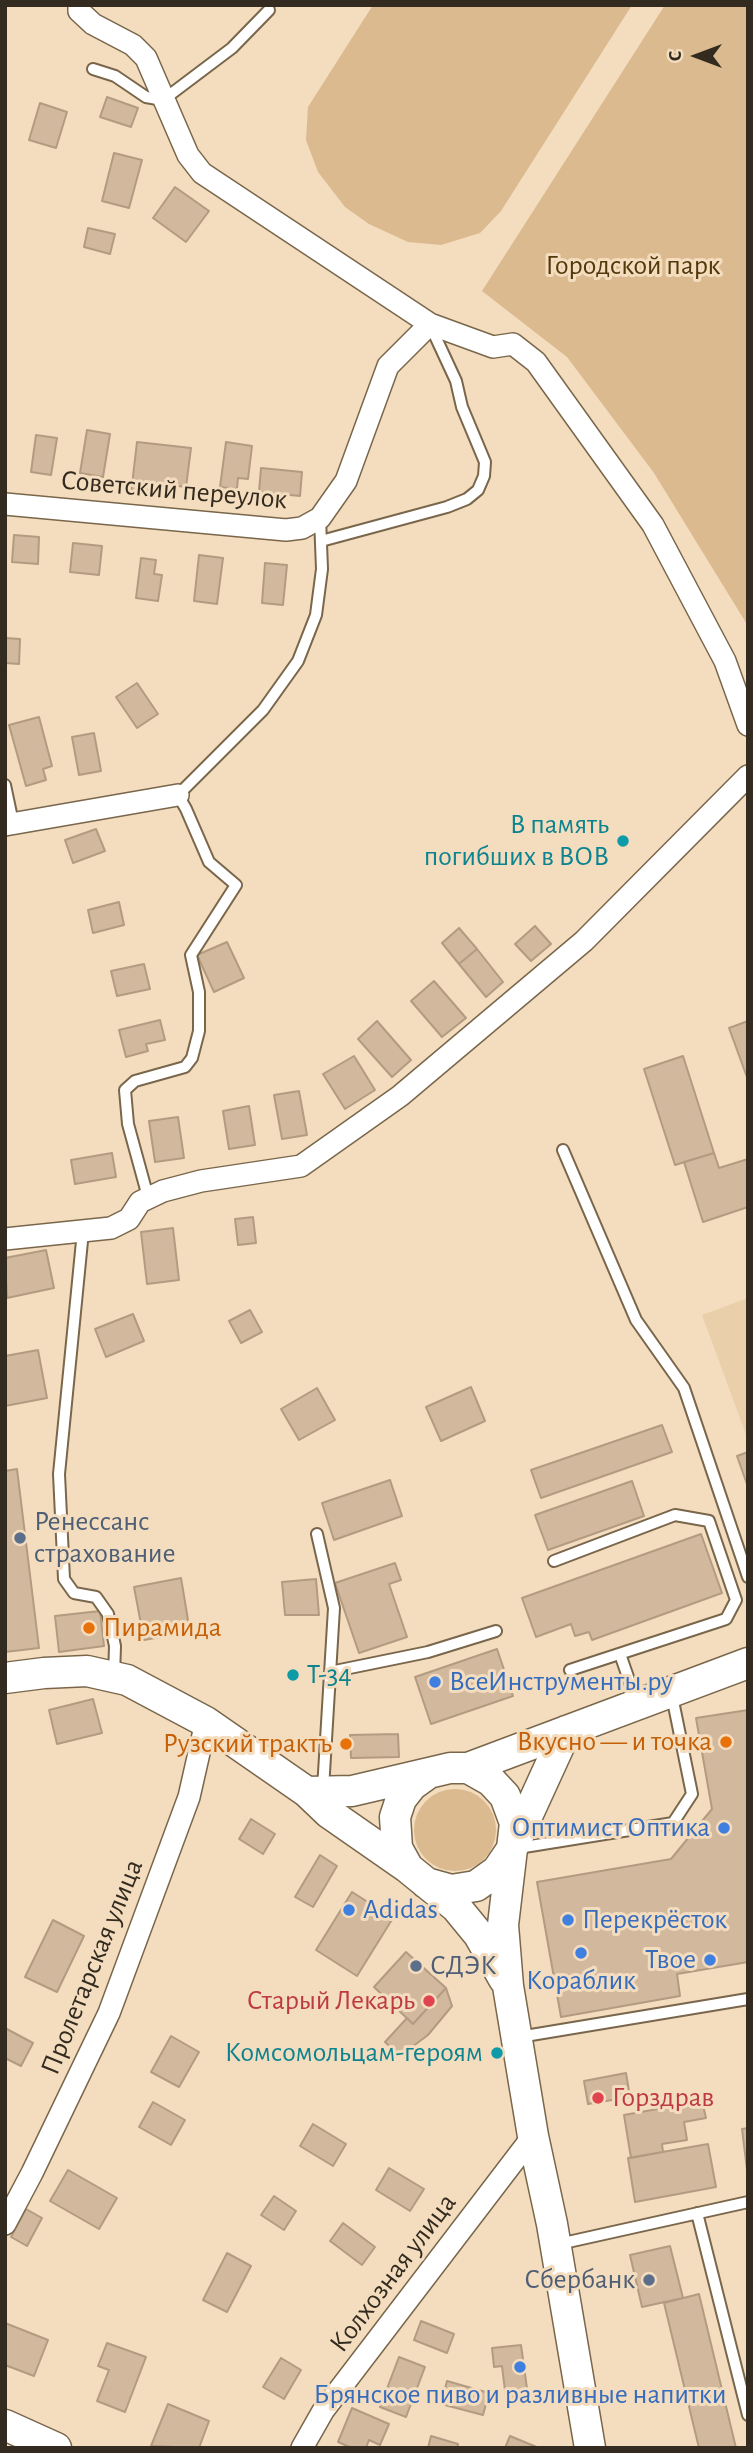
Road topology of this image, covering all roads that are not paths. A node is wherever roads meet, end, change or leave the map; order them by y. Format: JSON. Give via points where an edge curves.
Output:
{"nodes":[{"id":1,"x":79,"y":5,"type":"edge"},
{"id":2,"x":269,"y":10,"type":"dead end"},
{"id":3,"x":93,"y":69,"type":"dead end"},
{"id":4,"x":163,"y":100,"type":"junction"},
{"id":5,"x":430,"y":324,"type":"junction"},
{"id":6,"x":5,"y":504,"type":"edge"},
{"id":7,"x":320,"y":518,"type":"junction"},
{"id":8,"x":321,"y":541,"type":"junction"},
{"id":9,"x":748,"y":725,"type":"edge"},
{"id":10,"x":748,"y":776,"type":"edge"},
{"id":11,"x":5,"y":785,"type":"edge"},
{"id":12,"x":178,"y":795,"type":"junction"},
{"id":13,"x":9,"y":824,"type":"edge"},
{"id":14,"x":563,"y":1150,"type":"dead end"},
{"id":15,"x":148,"y":1197,"type":"junction"},
{"id":16,"x":83,"y":1231,"type":"junction"},
{"id":17,"x":5,"y":1239,"type":"edge"},
{"id":18,"x":317,"y":1534,"type":"dead end"},
{"id":19,"x":554,"y":1561,"type":"dead end"},
{"id":20,"x":748,"y":1577,"type":"edge"},
{"id":21,"x":496,"y":1632,"type":"dead end"},
{"id":22,"x":620,"y":1654,"type":"junction"},
{"id":23,"x":748,"y":1663,"type":"edge"},
{"id":24,"x":570,"y":1670,"type":"dead end"},
{"id":25,"x":330,"y":1672,"type":"junction"},
{"id":26,"x":114,"y":1677,"type":"junction"},
{"id":27,"x":5,"y":1678,"type":"edge"},
{"id":28,"x":671,"y":1691,"type":"junction"},
{"id":29,"x":637,"y":1703,"type":"junction"},
{"id":30,"x":206,"y":1722,"type":"junction"},
{"id":31,"x":566,"y":1731,"type":"junction"},
{"id":32,"x":468,"y":1768,"type":"junction"},
{"id":33,"x":426,"y":1775,"type":"junction"},
{"id":34,"x":315,"y":1792,"type":"junction"},
{"id":35,"x":512,"y":1849,"type":"junction"},
{"id":36,"x":417,"y":1875,"type":"junction"},
{"id":37,"x":508,"y":1986,"type":"junction"},
{"id":38,"x":748,"y":1999,"type":"edge"},
{"id":39,"x":516,"y":2038,"type":"junction"},
{"id":40,"x":533,"y":2136,"type":"junction"},
{"id":41,"x":748,"y":2202,"type":"edge"},
{"id":42,"x":697,"y":2213,"type":"junction"},
{"id":43,"x":5,"y":2224,"type":"edge"},
{"id":44,"x":556,"y":2245,"type":"junction"},
{"id":45,"x":748,"y":2415,"type":"edge"},
{"id":46,"x":5,"y":2425,"type":"edge"},
{"id":47,"x":56,"y":2448,"type":"edge"},
{"id":48,"x":302,"y":2448,"type":"edge"},
{"id":49,"x":590,"y":2448,"type":"edge"}],
"edges":[{"from":1,"to":4,"type":"street","via":[[93,24],[133,44],[146,58]]},
{"from":2,"to":4,"type":"lane","via":[[232,48]]},
{"from":3,"to":4,"type":"lane","via":[[115,76],[146,97]]},
{"from":4,"to":5,"type":"street","via":[[188,155],[202,173]]},
{"from":5,"to":7,"type":"street","name":"Советский переулок","via":[[388,366],[346,481]]},
{"from":5,"to":8,"type":"lane","via":[[485,462],[478,490],[447,507]]},
{"from":5,"to":9,"type":"street","via":[[493,348],[513,344],[536,362],[653,525],[725,660]]},
{"from":6,"to":7,"type":"street","name":"Советский переулок","via":[[286,530]]},
{"from":7,"to":8,"type":"lane"},
{"from":8,"to":12,"type":"lane","via":[[323,569],[316,615],[299,661],[263,710]]},
{"from":10,"to":15,"type":"street","via":[[584,941],[400,1096],[301,1166],[201,1181]]},
{"from":11,"to":13,"type":"lane"},
{"from":12,"to":13,"type":"street"},
{"from":12,"to":15,"type":"lane","via":[[209,862],[236,885],[191,955],[199,992],[199,1031],[192,1058],[185,1067],[135,1081],[125,1090],[128,1124]]},
{"from":14,"to":20,"type":"lane","via":[[636,1320],[684,1388]]},
{"from":15,"to":16,"type":"street","via":[[128,1219],[111,1228]]},
{"from":16,"to":17,"type":"street"},
{"from":16,"to":26,"type":"lane","via":[[59,1474],[64,1579],[74,1593],[96,1597],[108,1614],[115,1646]]},
{"from":18,"to":25,"type":"lane","via":[[334,1608]]},
{"from":19,"to":22,"type":"lane","via":[[675,1515],[709,1521],[736,1600],[726,1619]]},
{"from":21,"to":25,"type":"lane","via":[[428,1652]]},
{"from":22,"to":24,"type":"lane"},
{"from":22,"to":29,"type":"lane"},
{"from":23,"to":28,"type":"main road"},
{"from":25,"to":34,"type":"lane"},
{"from":26,"to":27,"type":"main road","via":[[86,1671]]},
{"from":26,"to":30,"type":"main road"},
{"from":28,"to":29,"type":"main road"},
{"from":28,"to":35,"type":"lane","via":[[692,1794],[673,1823]]},
{"from":29,"to":31,"type":"main road"},
{"from":30,"to":34,"type":"main road"},
{"from":30,"to":43,"type":"street","name":"Пролетарская улица","via":[[190,1797],[109,2013]]},
{"from":31,"to":32,"type":"main road"},
{"from":31,"to":35,"type":"main road"},
{"from":32,"to":33,"type":"main road"},
{"from":32,"to":35,"type":"main road","via":[[491,1781],[505,1796],[514,1823]]},
{"from":33,"to":34,"type":"main road","via":[[352,1791]]},
{"from":33,"to":36,"type":"main road","via":[[401,1799],[395,1817],[397,1848]]},
{"from":34,"to":36,"type":"main road","via":[[329,1814]]},
{"from":35,"to":36,"type":"main road","via":[[498,1871],[476,1886],[451,1889]]},
{"from":35,"to":37,"type":"main road","via":[[503,1925]]},
{"from":36,"to":37,"type":"main road","via":[[456,1907]]},
{"from":37,"to":39,"type":"main road"},
{"from":38,"to":39,"type":"lane"},
{"from":39,"to":40,"type":"main road"},
{"from":40,"to":44,"type":"main road"},
{"from":40,"to":48,"type":"street","name":"Колхозная улица","via":[[323,2411]]},
{"from":41,"to":42,"type":"lane"},
{"from":42,"to":44,"type":"lane"},
{"from":42,"to":45,"type":"lane"},
{"from":44,"to":49,"type":"main road"},
{"from":46,"to":47,"type":"main road"}]}
